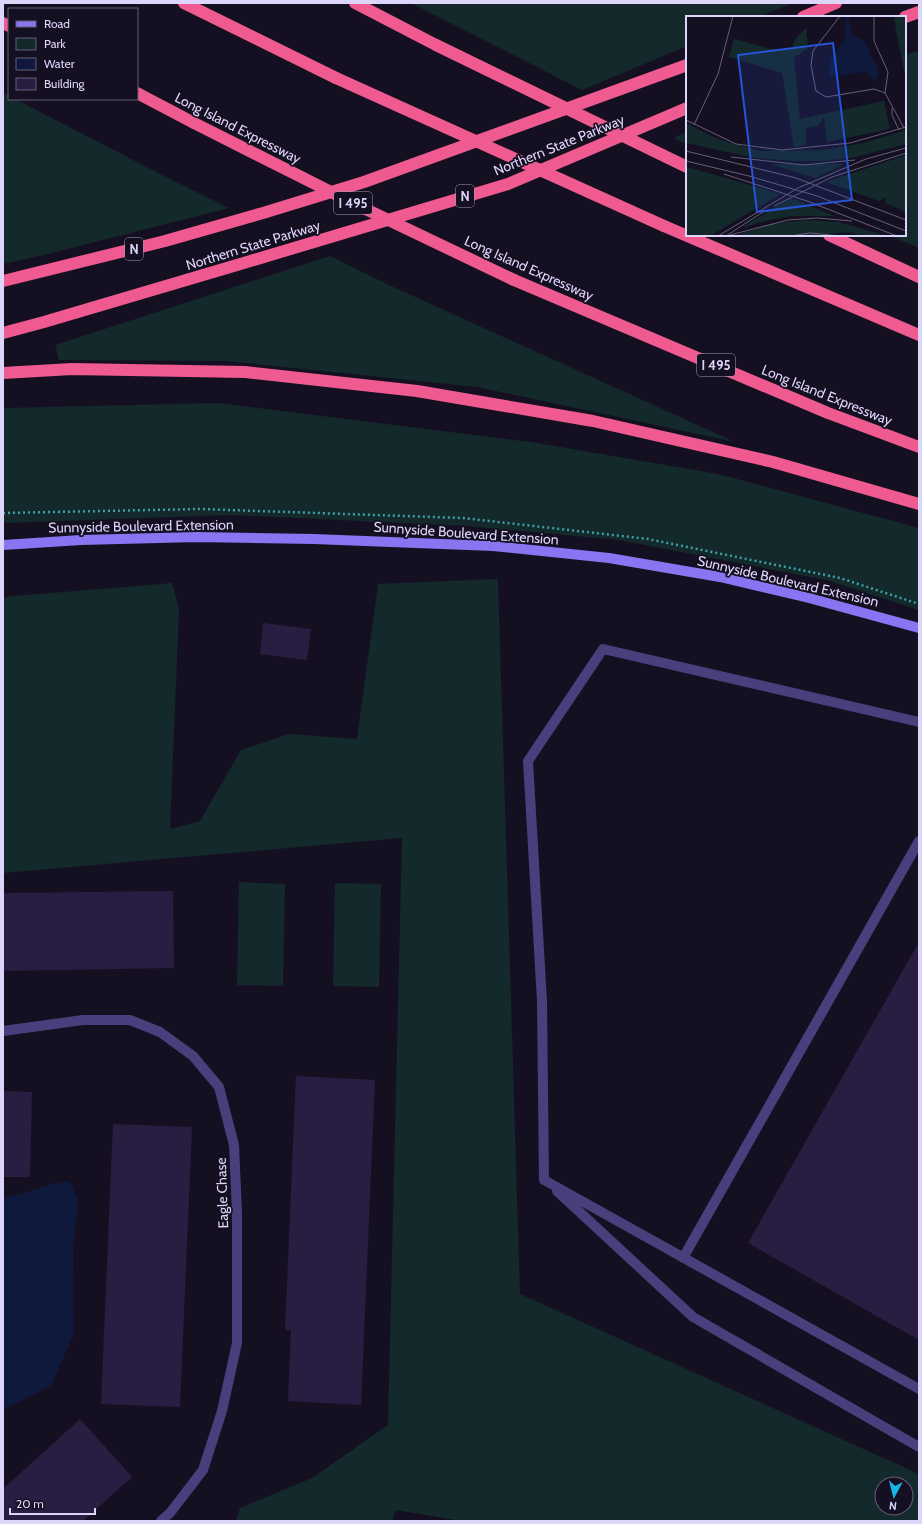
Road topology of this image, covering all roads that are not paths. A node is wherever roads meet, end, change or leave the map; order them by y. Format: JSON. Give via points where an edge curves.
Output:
{"nodes":[{"id":1,"x":184,"y":3,"type":"edge"},
{"id":2,"x":355,"y":3,"type":"edge"},
{"id":3,"x":836,"y":3,"type":"edge"},
{"id":4,"x":919,"y":12,"type":"edge"},
{"id":5,"x":805,"y":16,"type":"edge"},
{"id":6,"x":906,"y":18,"type":"edge"},
{"id":7,"x":686,"y":65,"type":"edge"},
{"id":8,"x":138,"y":94,"type":"edge"},
{"id":9,"x":686,"y":108,"type":"edge"},
{"id":10,"x":686,"y":167,"type":"edge"},
{"id":11,"x":686,"y":235,"type":"edge"},
{"id":12,"x":687,"y":236,"type":"edge"},
{"id":13,"x":831,"y":236,"type":"edge"},
{"id":14,"x":919,"y":277,"type":"edge"},
{"id":15,"x":3,"y":282,"type":"edge"},
{"id":16,"x":3,"y":333,"type":"edge"},
{"id":17,"x":919,"y":335,"type":"edge"},
{"id":18,"x":3,"y":373,"type":"edge"},
{"id":19,"x":919,"y":447,"type":"edge"},
{"id":20,"x":919,"y":504,"type":"edge"},
{"id":21,"x":3,"y":545,"type":"edge"},
{"id":22,"x":919,"y":628,"type":"edge"},
{"id":23,"x":919,"y":722,"type":"edge"},
{"id":24,"x":919,"y":840,"type":"edge"},
{"id":25,"x":3,"y":1031,"type":"edge"},
{"id":26,"x":544,"y":1180,"type":"junction"},
{"id":27,"x":684,"y":1258,"type":"junction"},
{"id":28,"x":919,"y":1389,"type":"edge"},
{"id":29,"x":919,"y":1447,"type":"edge"},
{"id":30,"x":161,"y":1521,"type":"edge"}],
"edges":[{"from":1,"to":11,"type":"highway","bridge":true,"via":[[336,78]]},
{"from":2,"to":10,"type":"highway","bridge":true},
{"from":3,"to":5,"type":"highway"},
{"from":4,"to":6,"type":"highway"},
{"from":7,"to":15,"type":"highway","name":"Northern State Parkway","number":"N","via":[[357,184],[165,241]]},
{"from":8,"to":19,"type":"highway","name":"Long Island Expressway","number":"I 495","bridge":true,"via":[[355,204],[514,280],[828,413]]},
{"from":9,"to":16,"type":"highway","name":"Northern State Parkway","number":"N","via":[[508,184]]},
{"from":12,"to":17,"type":"highway","bridge":true},
{"from":13,"to":14,"type":"highway"},
{"from":18,"to":20,"type":"highway","via":[[72,369],[245,372],[417,391],[593,421],[773,462]]},
{"from":21,"to":22,"type":"main road","name":"Sunnyside Boulevard Extension","via":[[197,537],[493,546],[609,558],[720,577]]},
{"from":23,"to":26,"type":"street","via":[[603,649],[528,761],[542,1001]]},
{"from":24,"to":27,"type":"street"},
{"from":25,"to":30,"type":"street","name":"Eagle Chase","via":[[83,1020],[130,1020],[160,1032],[193,1056],[219,1087],[234,1145],[237,1212],[236,1343],[222,1411],[203,1470]]},
{"from":26,"to":27,"type":"street"},
{"from":26,"to":29,"type":"street","via":[[693,1317]]},
{"from":27,"to":28,"type":"street"}]}
